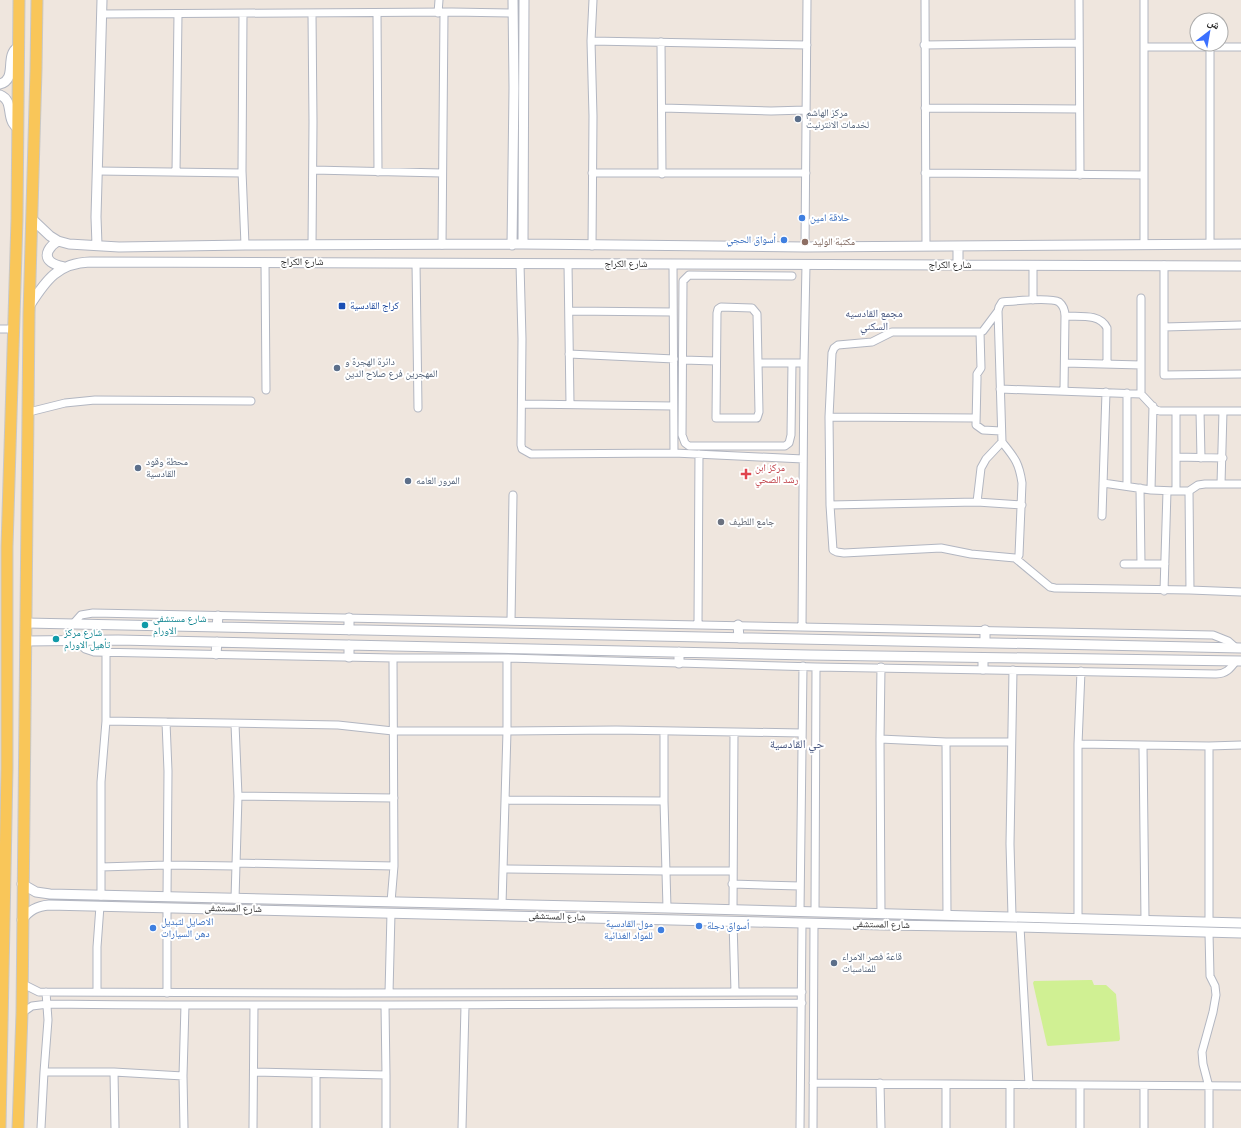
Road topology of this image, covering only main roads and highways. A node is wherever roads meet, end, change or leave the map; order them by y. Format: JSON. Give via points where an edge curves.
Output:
{"nodes":[{"id":1,"x":19,"y":0,"type":"edge"},
{"id":2,"x":37,"y":0,"type":"edge"},
{"id":3,"x":36,"y":42,"type":"junction"},
{"id":4,"x":18,"y":44,"type":"junction"},
{"id":5,"x":19,"y":69,"type":"junction"},
{"id":6,"x":36,"y":70,"type":"junction"},
{"id":7,"x":3,"y":843,"type":"edge"},
{"id":8,"x":3,"y":854,"type":"edge"},
{"id":9,"x":20,"y":1087,"type":"junction"},
{"id":10,"x":2,"y":1088,"type":"junction"},
{"id":11,"x":0,"y":1125,"type":"edge"},
{"id":12,"x":18,"y":1125,"type":"edge"}],
"edges":[{"from":1,"to":4,"type":"main road"},
{"from":2,"to":3,"type":"main road"},
{"from":3,"to":4,"type":"main road","via":[[30,47]]},
{"from":3,"to":6,"type":"main road"},
{"from":4,"to":5,"type":"main road"},
{"from":5,"to":6,"type":"main road","via":[[26,63],[32,64]]},
{"from":5,"to":7,"type":"main road","via":[[7,547],[7,768]]},
{"from":6,"to":9,"type":"main road","via":[[28,412]]},
{"from":7,"to":8,"type":"main road"},
{"from":8,"to":10,"type":"main road"},
{"from":9,"to":10,"type":"main road","via":[[12,1099],[5,1097]]},
{"from":9,"to":12,"type":"main road"},
{"from":10,"to":11,"type":"main road"},
{"from":11,"to":12,"type":"main road","via":[[8,1112],[14,1114]]}]}
